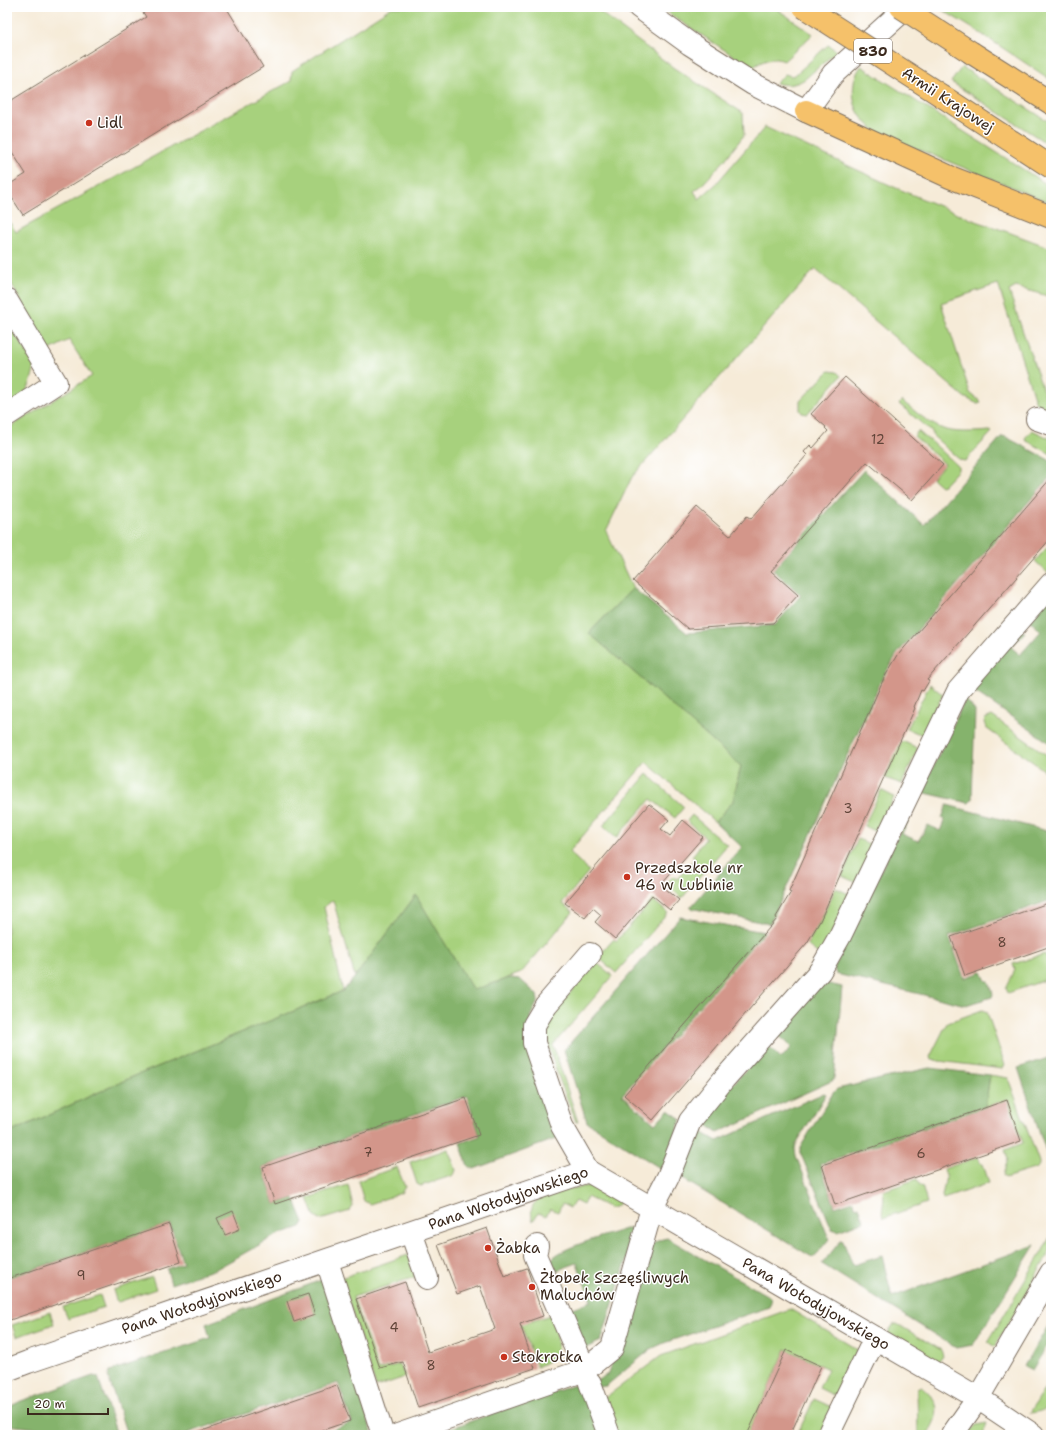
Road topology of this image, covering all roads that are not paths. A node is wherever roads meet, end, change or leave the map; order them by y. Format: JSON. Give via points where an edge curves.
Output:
{"nodes":[{"id":1,"x":639,"y":7,"type":"edge"},
{"id":2,"x":804,"y":7,"type":"edge"},
{"id":3,"x":901,"y":7,"type":"edge"},
{"id":4,"x":907,"y":7,"type":"edge"},
{"id":5,"x":1051,"y":103,"type":"edge"},
{"id":6,"x":806,"y":111,"type":"junction"},
{"id":7,"x":1051,"y":167,"type":"edge"},
{"id":8,"x":1051,"y":217,"type":"edge"},
{"id":9,"x":7,"y":301,"type":"edge"},
{"id":10,"x":7,"y":414,"type":"edge"},
{"id":11,"x":1051,"y":584,"type":"edge"},
{"id":12,"x":590,"y":954,"type":"dead end"},
{"id":13,"x":588,"y":1171,"type":"junction"},
{"id":14,"x":652,"y":1208,"type":"junction"},
{"id":15,"x":411,"y":1232,"type":"junction"},
{"id":16,"x":537,"y":1246,"type":"dead end"},
{"id":17,"x":327,"y":1261,"type":"junction"},
{"id":18,"x":1051,"y":1274,"type":"edge"},
{"id":19,"x":427,"y":1278,"type":"dead end"},
{"id":20,"x":875,"y":1338,"type":"junction"},
{"id":21,"x":7,"y":1370,"type":"edge"},
{"id":22,"x":588,"y":1377,"type":"junction"},
{"id":23,"x":978,"y":1398,"type":"junction"},
{"id":24,"x":406,"y":1433,"type":"edge"},
{"id":25,"x":383,"y":1435,"type":"edge"},
{"id":26,"x":609,"y":1435,"type":"edge"},
{"id":27,"x":828,"y":1435,"type":"edge"},
{"id":28,"x":952,"y":1435,"type":"edge"},
{"id":29,"x":1033,"y":1435,"type":"edge"}],
"edges":[{"from":1,"to":6,"type":"street","via":[[690,44],[753,84]]},
{"from":2,"to":7,"type":"main road","name":"Armii Krajowej","number":"830","bridge":true},
{"from":3,"to":5,"type":"main road","bridge":true},
{"from":4,"to":6,"type":"street","via":[[832,74]]},
{"from":6,"to":8,"type":"main road","via":[[950,177]]},
{"from":9,"to":10,"type":"street","via":[[56,383]]},
{"from":11,"to":14,"type":"street","via":[[958,691],[840,936],[820,971],[690,1121],[668,1177]]},
{"from":12,"to":13,"type":"street","via":[[546,1005],[534,1025],[534,1043],[562,1126]]},
{"from":13,"to":14,"type":"street","name":"Pana Wołodyjowskiego"},
{"from":13,"to":15,"type":"street","name":"Pana Wołodyjowskiego"},
{"from":14,"to":20,"type":"street","name":"Pana Wołodyjowskiego"},
{"from":14,"to":22,"type":"street","via":[[612,1348]]},
{"from":15,"to":17,"type":"street","name":"Pana Wołodyjowskiego"},
{"from":15,"to":19,"type":"street"},
{"from":16,"to":22,"type":"street","via":[[535,1255]]},
{"from":17,"to":21,"type":"street","name":"Pana Wołodyjowskiego"},
{"from":17,"to":25,"type":"street"},
{"from":18,"to":23,"type":"street"},
{"from":20,"to":23,"type":"street","name":"Pana Wołodyjowskiego"},
{"from":20,"to":27,"type":"street"},
{"from":22,"to":24,"type":"street"},
{"from":22,"to":26,"type":"street"},
{"from":23,"to":28,"type":"street"},
{"from":23,"to":29,"type":"street","name":"Pana Wołodyjowskiego"}]}
